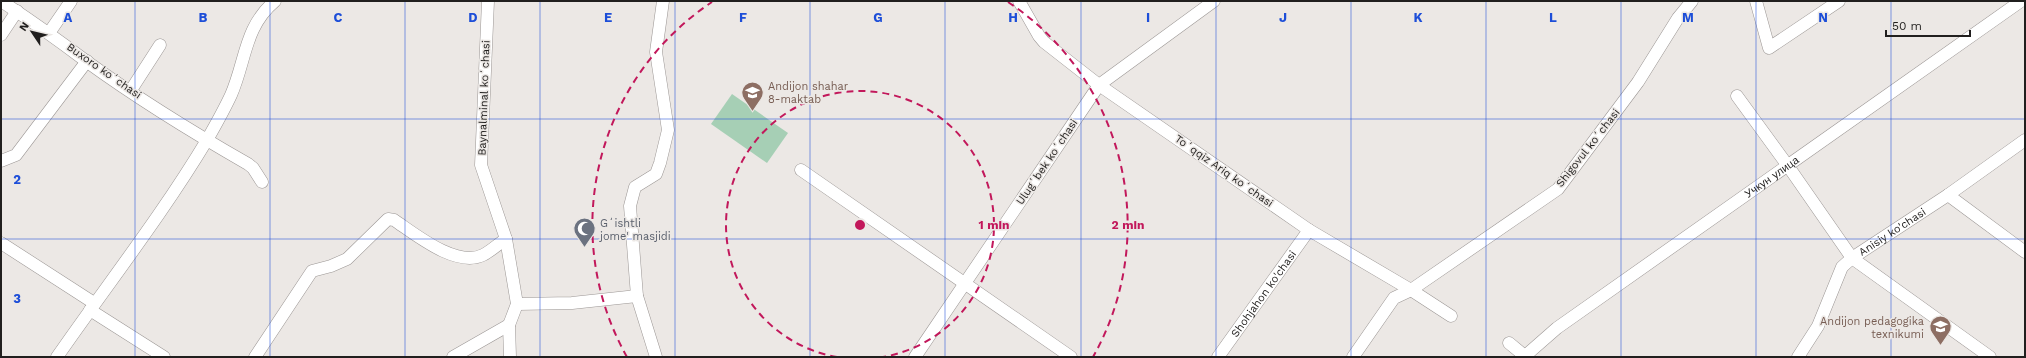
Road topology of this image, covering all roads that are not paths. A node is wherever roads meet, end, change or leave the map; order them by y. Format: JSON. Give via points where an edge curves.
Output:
{"nodes":[{"id":1,"x":71,"y":1,"type":"edge"},
{"id":2,"x":275,"y":1,"type":"edge"},
{"id":3,"x":488,"y":1,"type":"edge"},
{"id":4,"x":663,"y":1,"type":"edge"},
{"id":5,"x":1019,"y":1,"type":"edge"},
{"id":6,"x":1214,"y":1,"type":"edge"},
{"id":7,"x":1692,"y":1,"type":"edge"},
{"id":8,"x":1756,"y":1,"type":"edge"},
{"id":9,"x":1838,"y":1,"type":"edge"},
{"id":10,"x":2021,"y":1,"type":"edge"},
{"id":11,"x":1,"y":2,"type":"edge"},
{"id":12,"x":17,"y":12,"type":"junction"},
{"id":13,"x":49,"y":33,"type":"junction"},
{"id":14,"x":1,"y":35,"type":"edge"},
{"id":15,"x":160,"y":45,"type":"dead end"},
{"id":16,"x":86,"y":61,"type":"junction"},
{"id":17,"x":1099,"y":85,"type":"junction"},
{"id":18,"x":131,"y":90,"type":"junction"},
{"id":19,"x":1737,"y":96,"type":"dead end"},
{"id":20,"x":2025,"y":140,"type":"edge"},
{"id":21,"x":206,"y":141,"type":"junction"},
{"id":22,"x":1,"y":161,"type":"edge"},
{"id":23,"x":1788,"y":166,"type":"junction"},
{"id":24,"x":801,"y":170,"type":"dead end"},
{"id":25,"x":262,"y":182,"type":"dead end"},
{"id":26,"x":1948,"y":195,"type":"junction"},
{"id":27,"x":1309,"y":230,"type":"junction"},
{"id":28,"x":506,"y":239,"type":"junction"},
{"id":29,"x":1,"y":243,"type":"edge"},
{"id":30,"x":2025,"y":252,"type":"edge"},
{"id":31,"x":1852,"y":258,"type":"junction"},
{"id":32,"x":965,"y":283,"type":"junction"},
{"id":33,"x":1411,"y":290,"type":"junction"},
{"id":34,"x":637,"y":296,"type":"junction"},
{"id":35,"x":517,"y":304,"type":"junction"},
{"id":36,"x":92,"y":306,"type":"junction"},
{"id":37,"x":1451,"y":316,"type":"dead end"},
{"id":38,"x":509,"y":325,"type":"junction"},
{"id":39,"x":1509,"y":343,"type":"dead end"},
{"id":40,"x":57,"y":357,"type":"edge"},
{"id":41,"x":164,"y":357,"type":"edge"},
{"id":42,"x":255,"y":357,"type":"edge"},
{"id":43,"x":453,"y":357,"type":"edge"},
{"id":44,"x":510,"y":357,"type":"edge"},
{"id":45,"x":656,"y":357,"type":"edge"},
{"id":46,"x":915,"y":357,"type":"edge"},
{"id":47,"x":1071,"y":357,"type":"edge"},
{"id":48,"x":1218,"y":357,"type":"edge"},
{"id":49,"x":1353,"y":357,"type":"edge"},
{"id":50,"x":1525,"y":357,"type":"edge"},
{"id":51,"x":1798,"y":357,"type":"edge"},
{"id":52,"x":1990,"y":357,"type":"edge"}],
"edges":[{"from":1,"to":13,"type":"street"},
{"from":2,"to":21,"type":"street","via":[[264,11],[252,30],[231,95]]},
{"from":3,"to":28,"type":"street","name":"Baynalminal koʻchasi","via":[[481,164]]},
{"from":4,"to":34,"type":"street","via":[[656,52],[668,130],[656,174],[636,187],[630,206]]},
{"from":5,"to":17,"type":"street","name":"Toʻqqiz Ariq koʻchasi","via":[[1044,42]]},
{"from":6,"to":17,"type":"street","name":"Ulugʻbek koʻchasi"},
{"from":7,"to":33,"type":"street","name":"Shigovul koʻchasi","via":[[1678,18],[1638,82],[1558,189]]},
{"from":8,"to":9,"type":"street","via":[[1769,48]]},
{"from":10,"to":23,"type":"street","name":"Учкун улица"},
{"from":11,"to":12,"type":"street","name":"Buxoro koʻchasi"},
{"from":12,"to":13,"type":"street","name":"Buxoro koʻchasi"},
{"from":12,"to":14,"type":"street"},
{"from":13,"to":16,"type":"street","name":"Buxoro koʻchasi"},
{"from":15,"to":18,"type":"street"},
{"from":16,"to":18,"type":"street","name":"Buxoro koʻchasi"},
{"from":16,"to":22,"type":"street","via":[[16,155]]},
{"from":17,"to":27,"type":"street","name":"Toʻqqiz Ariq koʻchasi"},
{"from":17,"to":32,"type":"street","name":"Ulugʻbek koʻchasi"},
{"from":18,"to":21,"type":"street","name":"Buxoro koʻchasi"},
{"from":19,"to":23,"type":"street"},
{"from":20,"to":26,"type":"street","name":"Anisiy ko'chasi"},
{"from":21,"to":25,"type":"street","name":"Buxoro koʻchasi","via":[[248,164]]},
{"from":21,"to":36,"type":"street","via":[[158,214]]},
{"from":23,"to":31,"type":"street"},
{"from":23,"to":50,"type":"street","name":"Учкун улица","via":[[1557,328]]},
{"from":24,"to":32,"type":"street"},
{"from":26,"to":30,"type":"street"},
{"from":26,"to":31,"type":"street","name":"Anisiy ko'chasi"},
{"from":27,"to":33,"type":"street","name":"Toʻqqiz Ariq koʻchasi"},
{"from":27,"to":48,"type":"street","name":"Shohjahon ko'chasi"},
{"from":28,"to":35,"type":"street","name":"Baynalminal koʻchasi"},
{"from":28,"to":42,"type":"street","via":[[482,256],[466,258],[442,251],[394,220],[388,219],[347,259],[312,271]]},
{"from":29,"to":36,"type":"street"},
{"from":31,"to":51,"type":"street","name":"Anisiy ko'chasi","via":[[1842,267],[1818,326]]},
{"from":31,"to":52,"type":"street"},
{"from":32,"to":46,"type":"street","name":"Ulugʻbek koʻchasi"},
{"from":32,"to":47,"type":"street"},
{"from":33,"to":37,"type":"street","name":"Toʻqqiz Ariq koʻchasi"},
{"from":33,"to":49,"type":"street","name":"Shigovul koʻchasi","via":[[1394,298]]},
{"from":34,"to":35,"type":"street","via":[[572,304]]},
{"from":34,"to":45,"type":"street"},
{"from":35,"to":38,"type":"street"},
{"from":36,"to":40,"type":"street"},
{"from":36,"to":41,"type":"street"},
{"from":38,"to":43,"type":"street"},
{"from":38,"to":44,"type":"street"},
{"from":39,"to":50,"type":"street"}]}
